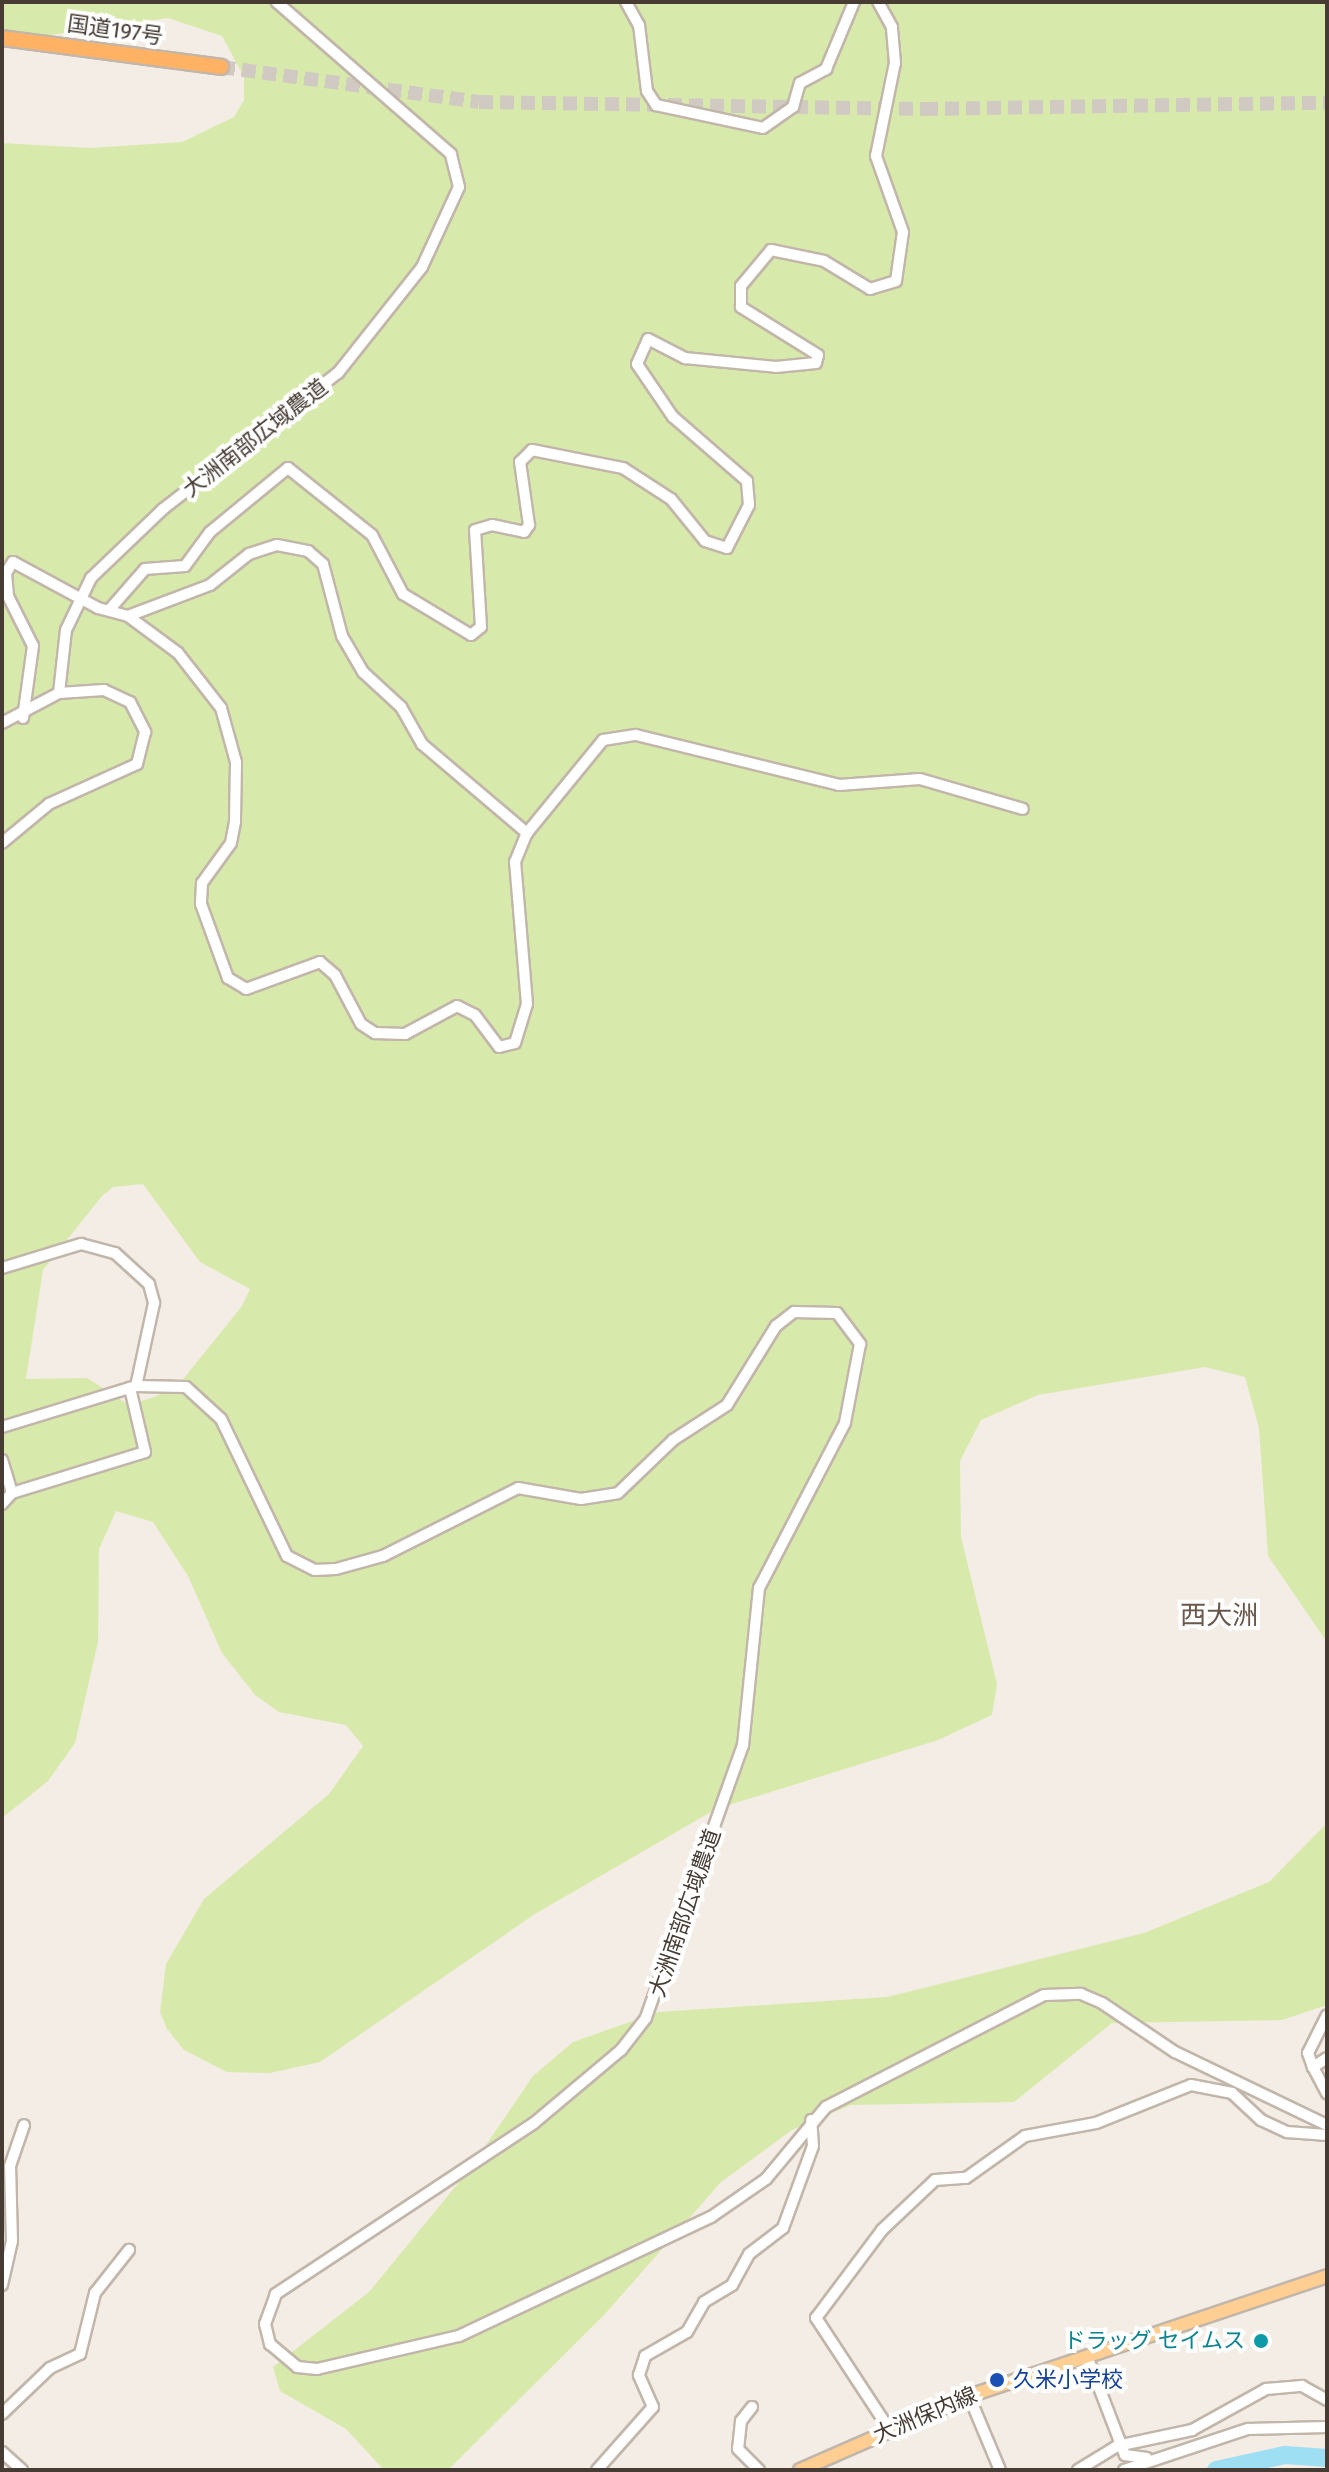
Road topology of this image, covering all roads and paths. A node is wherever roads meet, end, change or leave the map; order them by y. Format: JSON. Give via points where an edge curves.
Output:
{"nodes":[{"id":1,"x":277,"y":2,"type":"edge"},
{"id":2,"x":626,"y":2,"type":"edge"},
{"id":3,"x":854,"y":2,"type":"edge"},
{"id":4,"x":878,"y":2,"type":"edge"},
{"id":5,"x":2,"y":38,"type":"edge"},
{"id":6,"x":221,"y":67,"type":"tunnel mouth"},
{"id":7,"x":79,"y":596,"type":"junction"},
{"id":8,"x":110,"y":609,"type":"junction"},
{"id":9,"x":128,"y":616,"type":"junction"},
{"id":10,"x":59,"y":693,"type":"junction"},
{"id":11,"x":23,"y":718,"type":"junction"},
{"id":12,"x":2,"y":723,"type":"edge"},
{"id":13,"x":1023,"y":809,"type":"dead end"},
{"id":14,"x":527,"y":833,"type":"junction"},
{"id":15,"x":2,"y":843,"type":"edge"},
{"id":16,"x":2,"y":1268,"type":"edge"},
{"id":17,"x":133,"y":1387,"type":"junction"},
{"id":18,"x":2,"y":1427,"type":"edge"},
{"id":19,"x":2,"y":1460,"type":"edge"},
{"id":20,"x":12,"y":1493,"type":"junction"},
{"id":21,"x":2,"y":1504,"type":"edge"},
{"id":22,"x":1327,"y":2015,"type":"edge"},
{"id":23,"x":1327,"y":2058,"type":"edge"},
{"id":24,"x":1313,"y":2067,"type":"junction"},
{"id":25,"x":1327,"y":2093,"type":"edge"},
{"id":26,"x":811,"y":2120,"type":"junction"},
{"id":27,"x":24,"y":2125,"type":"dead end"},
{"id":28,"x":1327,"y":2125,"type":"edge"},
{"id":29,"x":1327,"y":2135,"type":"edge"},
{"id":30,"x":129,"y":2250,"type":"dead end"},
{"id":31,"x":1327,"y":2276,"type":"edge"},
{"id":32,"x":2,"y":2285,"type":"edge"},
{"id":33,"x":1087,"y":2356,"type":"junction"},
{"id":34,"x":969,"y":2396,"type":"junction"},
{"id":35,"x":1327,"y":2400,"type":"edge"},
{"id":36,"x":752,"y":2407,"type":"dead end"},
{"id":37,"x":2,"y":2414,"type":"edge"},
{"id":38,"x":1327,"y":2427,"type":"edge"},
{"id":39,"x":889,"y":2429,"type":"junction"},
{"id":40,"x":1119,"y":2445,"type":"junction"},
{"id":41,"x":2,"y":2452,"type":"edge"},
{"id":42,"x":1161,"y":2458,"type":"junction"},
{"id":43,"x":804,"y":2469,"type":"edge"},
{"id":44,"x":22,"y":2470,"type":"edge"},
{"id":45,"x":597,"y":2470,"type":"edge"},
{"id":46,"x":759,"y":2470,"type":"edge"},
{"id":47,"x":1000,"y":2470,"type":"edge"},
{"id":48,"x":1078,"y":2470,"type":"edge"},
{"id":49,"x":1124,"y":2470,"type":"edge"}],
"edges":[{"from":1,"to":7,"type":"street","name":"大洲南部広域農道","via":[[451,154],[459,187],[422,267],[338,373],[163,509]]},
{"from":2,"to":3,"type":"street","via":[[639,25],[647,91],[656,105],[763,128],[793,107],[800,83],[826,69]]},
{"from":4,"to":8,"type":"street","via":[[892,27],[895,63],[876,156],[903,232],[896,281],[870,289],[813,257],[771,250],[741,286],[741,307],[818,355],[816,363],[776,367],[685,358],[648,339],[637,364],[673,417],[747,481],[749,505],[727,548],[705,541],[671,499],[623,468],[532,450],[520,462],[529,525],[524,532],[492,525],[475,530],[481,627],[471,635],[403,594],[372,535],[288,468],[210,532],[185,566],[145,569]]},
{"from":5,"to":6,"type":"highway","name":"国道197号"},
{"from":7,"to":8,"type":"street"},
{"from":7,"to":10,"type":"street","name":"大洲南部広域農道","via":[[59,657]]},
{"from":7,"to":11,"type":"street","via":[[25,565],[13,562],[6,573],[8,596],[33,646]]},
{"from":8,"to":9,"type":"street"},
{"from":9,"to":14,"type":"street","via":[[210,585],[249,554],[277,545],[308,551],[323,564],[342,636],[363,672],[401,707],[422,744]]},
{"from":9,"to":14,"type":"street","via":[[206,684],[232,735],[233,833],[202,883],[201,904],[237,987],[320,962],[335,975],[361,1024],[375,1033],[405,1034],[457,1006],[475,1015],[499,1047],[510,1047],[527,1004],[512,886]]},
{"from":10,"to":11,"type":"street"},
{"from":10,"to":15,"type":"street","via":[[86,690],[130,702],[145,732],[141,757],[120,775],[49,804]]},
{"from":11,"to":12,"type":"street"},
{"from":13,"to":14,"type":"street","via":[[920,779],[839,785],[755,760],[615,735],[589,755]]},
{"from":16,"to":17,"type":"street","via":[[81,1244],[115,1253],[149,1284],[154,1303]]},
{"from":17,"to":18,"type":"street","name":"大洲南部広域農道"},
{"from":17,"to":20,"type":"street","via":[[145,1452]]},
{"from":17,"to":26,"type":"street","name":"大洲南部広域農道","via":[[186,1387],[207,1400],[287,1556],[315,1570],[336,1569],[383,1556],[518,1488],[581,1499],[618,1493],[673,1440],[727,1405],[776,1326],[794,1312],[837,1313],[853,1327],[860,1363],[845,1423],[759,1588],[743,1745],[646,2018],[621,2050],[525,2131],[276,2294],[265,2324],[270,2344],[297,2367],[317,2369],[481,2327],[747,2198]]},
{"from":19,"to":20,"type":"street"},
{"from":20,"to":21,"type":"street"},
{"from":22,"to":24,"type":"street","via":[[1308,2053]]},
{"from":23,"to":24,"type":"street"},
{"from":24,"to":25,"type":"street"},
{"from":26,"to":28,"type":"street","name":"大洲南部広域農道","via":[[845,2095],[1017,2007],[1064,1992],[1102,2003],[1175,2052]]},
{"from":26,"to":45,"type":"street","via":[[813,2146],[783,2228],[749,2254],[732,2285],[704,2302],[687,2332],[645,2356],[639,2375],[653,2407]]},
{"from":27,"to":32,"type":"street","via":[[10,2166],[12,2241]]},
{"from":29,"to":39,"type":"street","via":[[1287,2132],[1261,2120],[1232,2093],[1191,2085],[1096,2123],[1025,2136],[966,2178],[935,2180],[882,2230],[816,2318]]},
{"from":30,"to":37,"type":"street","via":[[95,2293],[80,2354],[50,2368]]},
{"from":31,"to":33,"type":"main road","name":"大洲保内線"},
{"from":33,"to":34,"type":"main road","name":"大洲保内線"},
{"from":33,"to":40,"type":"street"},
{"from":34,"to":39,"type":"main road","name":"大洲保内線"},
{"from":34,"to":47,"type":"street"},
{"from":35,"to":40,"type":"street","via":[[1302,2386],[1266,2389],[1192,2430]]},
{"from":36,"to":46,"type":"street","via":[[741,2421],[738,2449]]},
{"from":38,"to":42,"type":"street","via":[[1276,2424]]},
{"from":39,"to":43,"type":"main road","name":"大洲保内線"},
{"from":40,"to":42,"type":"street","via":[[1125,2455]]},
{"from":40,"to":48,"type":"street"},
{"from":41,"to":44,"type":"street"},
{"from":42,"to":49,"type":"street"}]}
